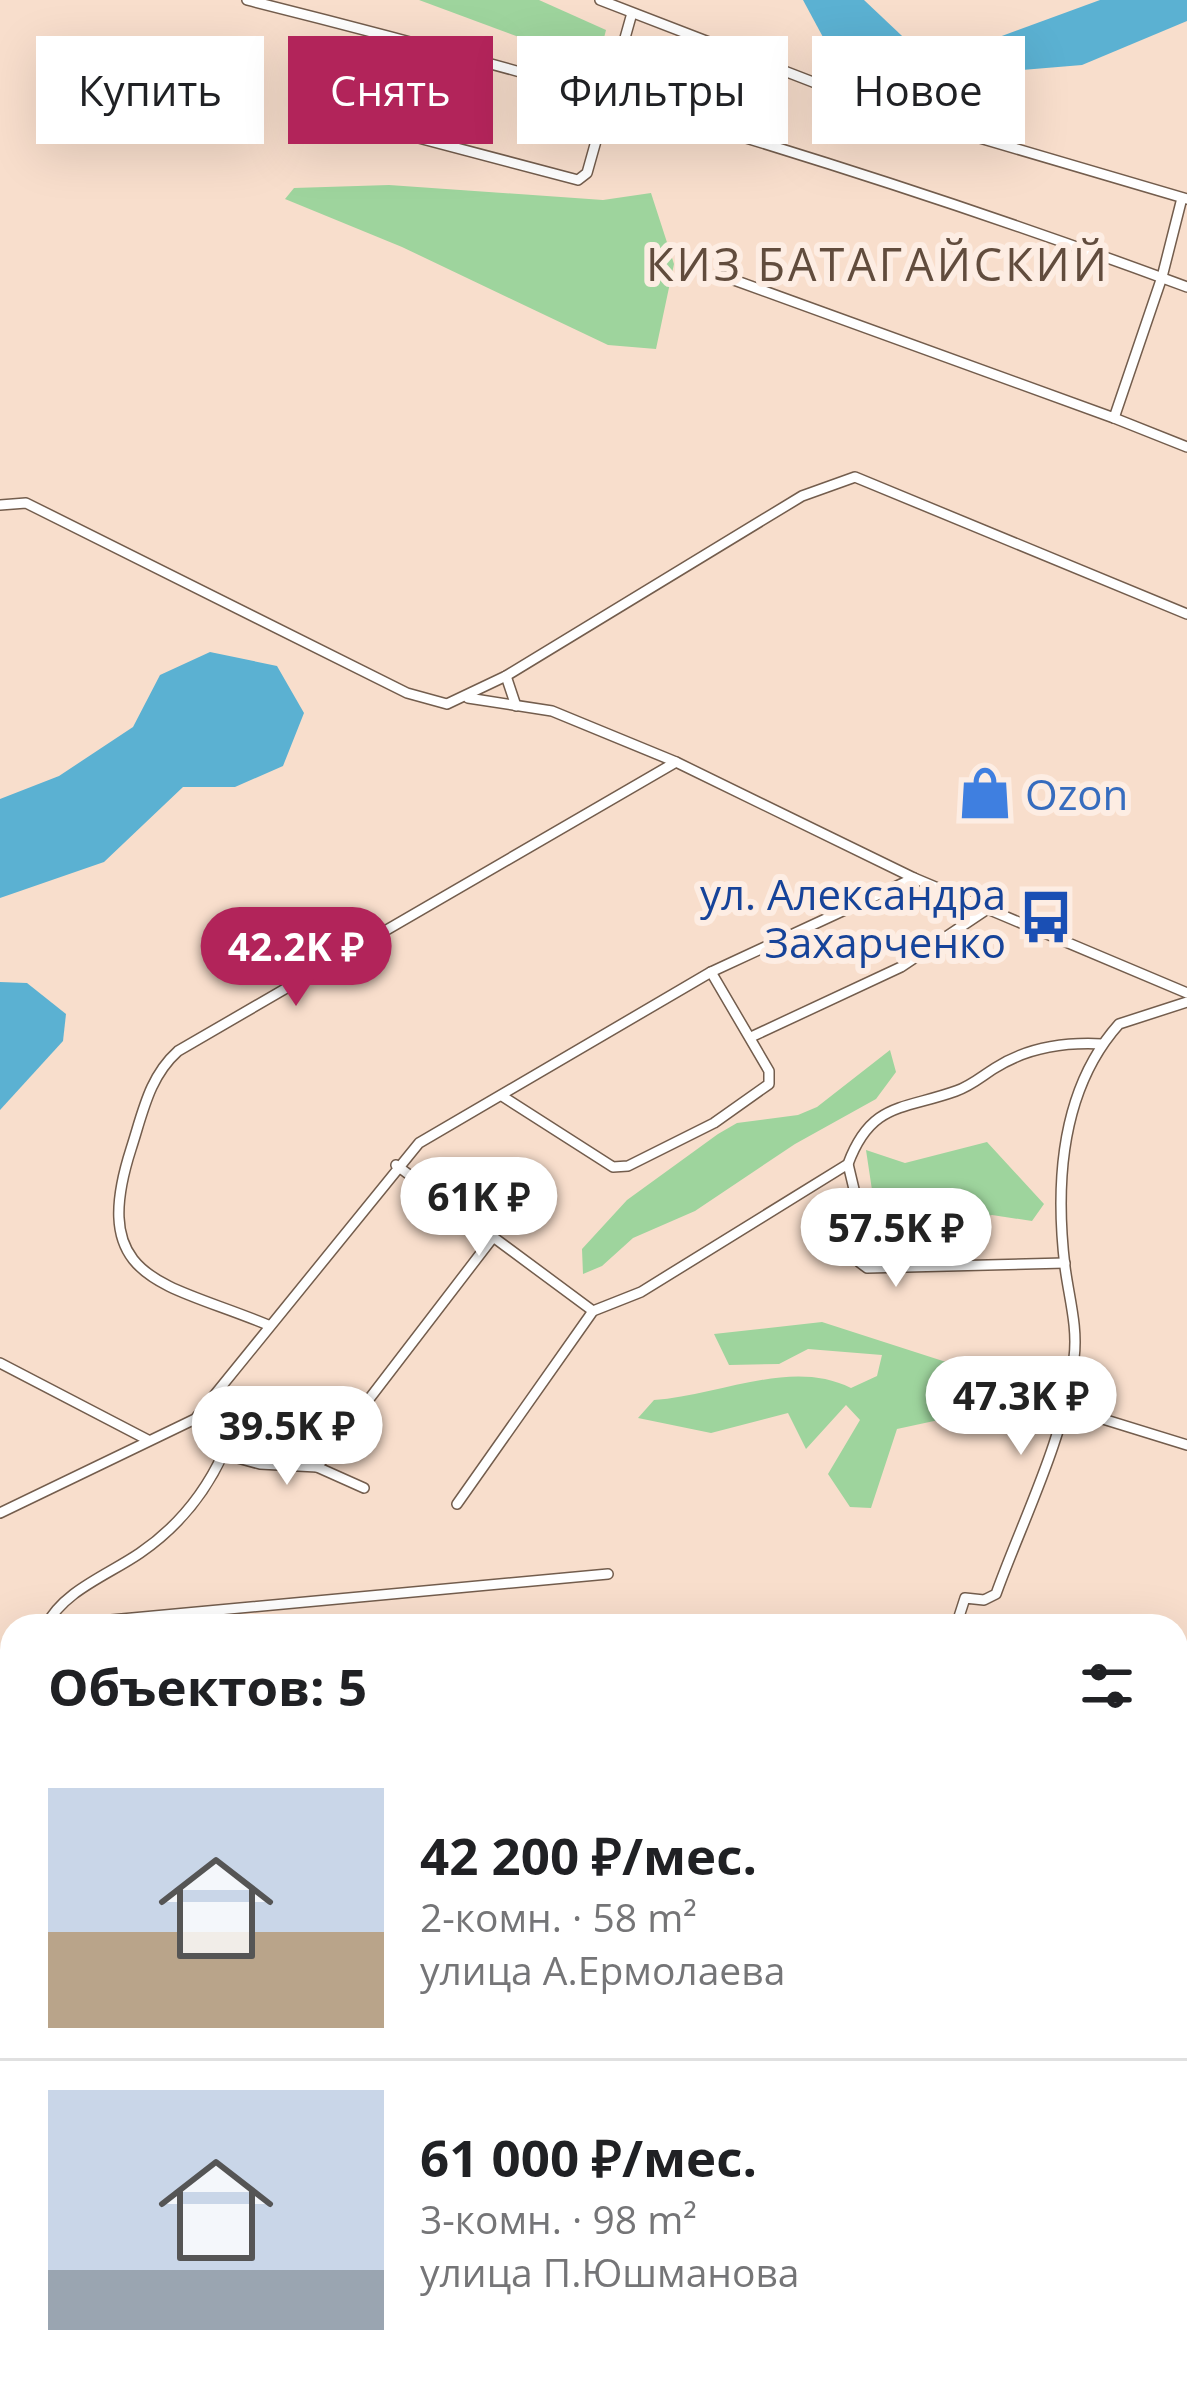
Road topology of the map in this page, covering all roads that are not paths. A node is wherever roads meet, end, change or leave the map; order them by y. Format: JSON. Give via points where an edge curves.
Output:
{"nodes":[{"id":1,"x":248,"y":0,"type":"edge"},
{"id":2,"x":600,"y":0,"type":"edge"},
{"id":3,"x":632,"y":13,"type":"junction"},
{"id":4,"x":625,"y":36,"type":"edge"},
{"id":5,"x":517,"y":75,"type":"edge"},
{"id":6,"x":443,"y":144,"type":"edge"},
{"id":7,"x":594,"y":144,"type":"edge"},
{"id":8,"x":751,"y":144,"type":"edge"},
{"id":9,"x":1184,"y":199,"type":"edge"},
{"id":10,"x":723,"y":276,"type":"dead end"},
{"id":11,"x":1162,"y":277,"type":"junction"},
{"id":12,"x":1187,"y":286,"type":"edge"},
{"id":13,"x":1114,"y":418,"type":"junction"},
{"id":14,"x":1187,"y":447,"type":"edge"},
{"id":15,"x":0,"y":505,"type":"edge"},
{"id":16,"x":1187,"y":614,"type":"edge"},
{"id":17,"x":506,"y":676,"type":"junction"},
{"id":18,"x":466,"y":698,"type":"junction"},
{"id":19,"x":516,"y":706,"type":"junction"},
{"id":20,"x":676,"y":762,"type":"junction"},
{"id":21,"x":914,"y":878,"type":"junction"},
{"id":22,"x":989,"y":908,"type":"junction"},
{"id":23,"x":711,"y":972,"type":"junction"},
{"id":24,"x":1187,"y":998,"type":"edge"},
{"id":25,"x":751,"y":1037,"type":"junction"},
{"id":26,"x":1102,"y":1044,"type":"junction"},
{"id":27,"x":502,"y":1096,"type":"junction"},
{"id":28,"x":848,"y":1164,"type":"junction"},
{"id":29,"x":396,"y":1165,"type":"junction"},
{"id":30,"x":491,"y":1240,"type":"junction"},
{"id":31,"x":1064,"y":1263,"type":"junction"},
{"id":32,"x":592,"y":1311,"type":"junction"},
{"id":33,"x":268,"y":1324,"type":"junction"},
{"id":34,"x":0,"y":1364,"type":"edge"},
{"id":35,"x":1064,"y":1407,"type":"junction"},
{"id":36,"x":195,"y":1419,"type":"junction"},
{"id":37,"x":148,"y":1440,"type":"junction"},
{"id":38,"x":1187,"y":1445,"type":"edge"},
{"id":39,"x":223,"y":1454,"type":"junction"},
{"id":40,"x":317,"y":1467,"type":"junction"},
{"id":41,"x":364,"y":1487,"type":"dead end"},
{"id":42,"x":457,"y":1504,"type":"dead end"},
{"id":43,"x":0,"y":1513,"type":"edge"},
{"id":44,"x":608,"y":1574,"type":"dead end"},
{"id":45,"x":52,"y":1614,"type":"edge"},
{"id":46,"x":176,"y":1614,"type":"edge"},
{"id":47,"x":959,"y":1614,"type":"edge"}],
"edges":[{"from":1,"to":5,"type":"street"},
{"from":2,"to":3,"type":"street"},
{"from":3,"to":4,"type":"street"},
{"from":3,"to":9,"type":"street","via":[[888,111]]},
{"from":6,"to":7,"type":"street","via":[[578,180]]},
{"from":8,"to":11,"type":"street"},
{"from":9,"to":11,"type":"street"},
{"from":10,"to":13,"type":"street"},
{"from":11,"to":12,"type":"street"},
{"from":11,"to":13,"type":"street"},
{"from":13,"to":14,"type":"street"},
{"from":15,"to":18,"type":"street","via":[[26,503],[75,525],[407,692],[447,704]]},
{"from":16,"to":17,"type":"street","via":[[855,477],[802,496]]},
{"from":17,"to":18,"type":"street"},
{"from":17,"to":19,"type":"street"},
{"from":18,"to":19,"type":"street"},
{"from":19,"to":20,"type":"street","via":[[552,711]]},
{"from":20,"to":21,"type":"street"},
{"from":20,"to":33,"type":"street","via":[[157,1070],[117,1194],[123,1246],[151,1276]]},
{"from":21,"to":22,"type":"street"},
{"from":21,"to":23,"type":"street"},
{"from":22,"to":24,"type":"street"},
{"from":22,"to":25,"type":"street","via":[[901,967]]},
{"from":23,"to":25,"type":"street"},
{"from":23,"to":27,"type":"street"},
{"from":24,"to":26,"type":"street","via":[[1119,1024]]},
{"from":25,"to":27,"type":"street","via":[[769,1071],[764,1092],[628,1166],[613,1167]]},
{"from":26,"to":28,"type":"street","via":[[1037,1049],[953,1092],[919,1098],[868,1128]]},
{"from":26,"to":31,"type":"street","via":[[1065,1138]]},
{"from":27,"to":29,"type":"street"},
{"from":28,"to":31,"type":"street","via":[[866,1268]]},
{"from":28,"to":32,"type":"street","via":[[641,1292]]},
{"from":29,"to":30,"type":"street"},
{"from":29,"to":33,"type":"street"},
{"from":30,"to":32,"type":"street"},
{"from":30,"to":40,"type":"street"},
{"from":31,"to":35,"type":"street","via":[[1074,1357]]},
{"from":32,"to":42,"type":"street"},
{"from":33,"to":36,"type":"street"},
{"from":34,"to":37,"type":"street"},
{"from":35,"to":38,"type":"street"},
{"from":35,"to":47,"type":"street","via":[[996,1594],[964,1598]]},
{"from":36,"to":37,"type":"street"},
{"from":36,"to":39,"type":"street"},
{"from":37,"to":43,"type":"street"},
{"from":39,"to":40,"type":"street"},
{"from":39,"to":45,"type":"street","via":[[182,1519]]},
{"from":40,"to":41,"type":"street"},
{"from":44,"to":46,"type":"street"}]}
